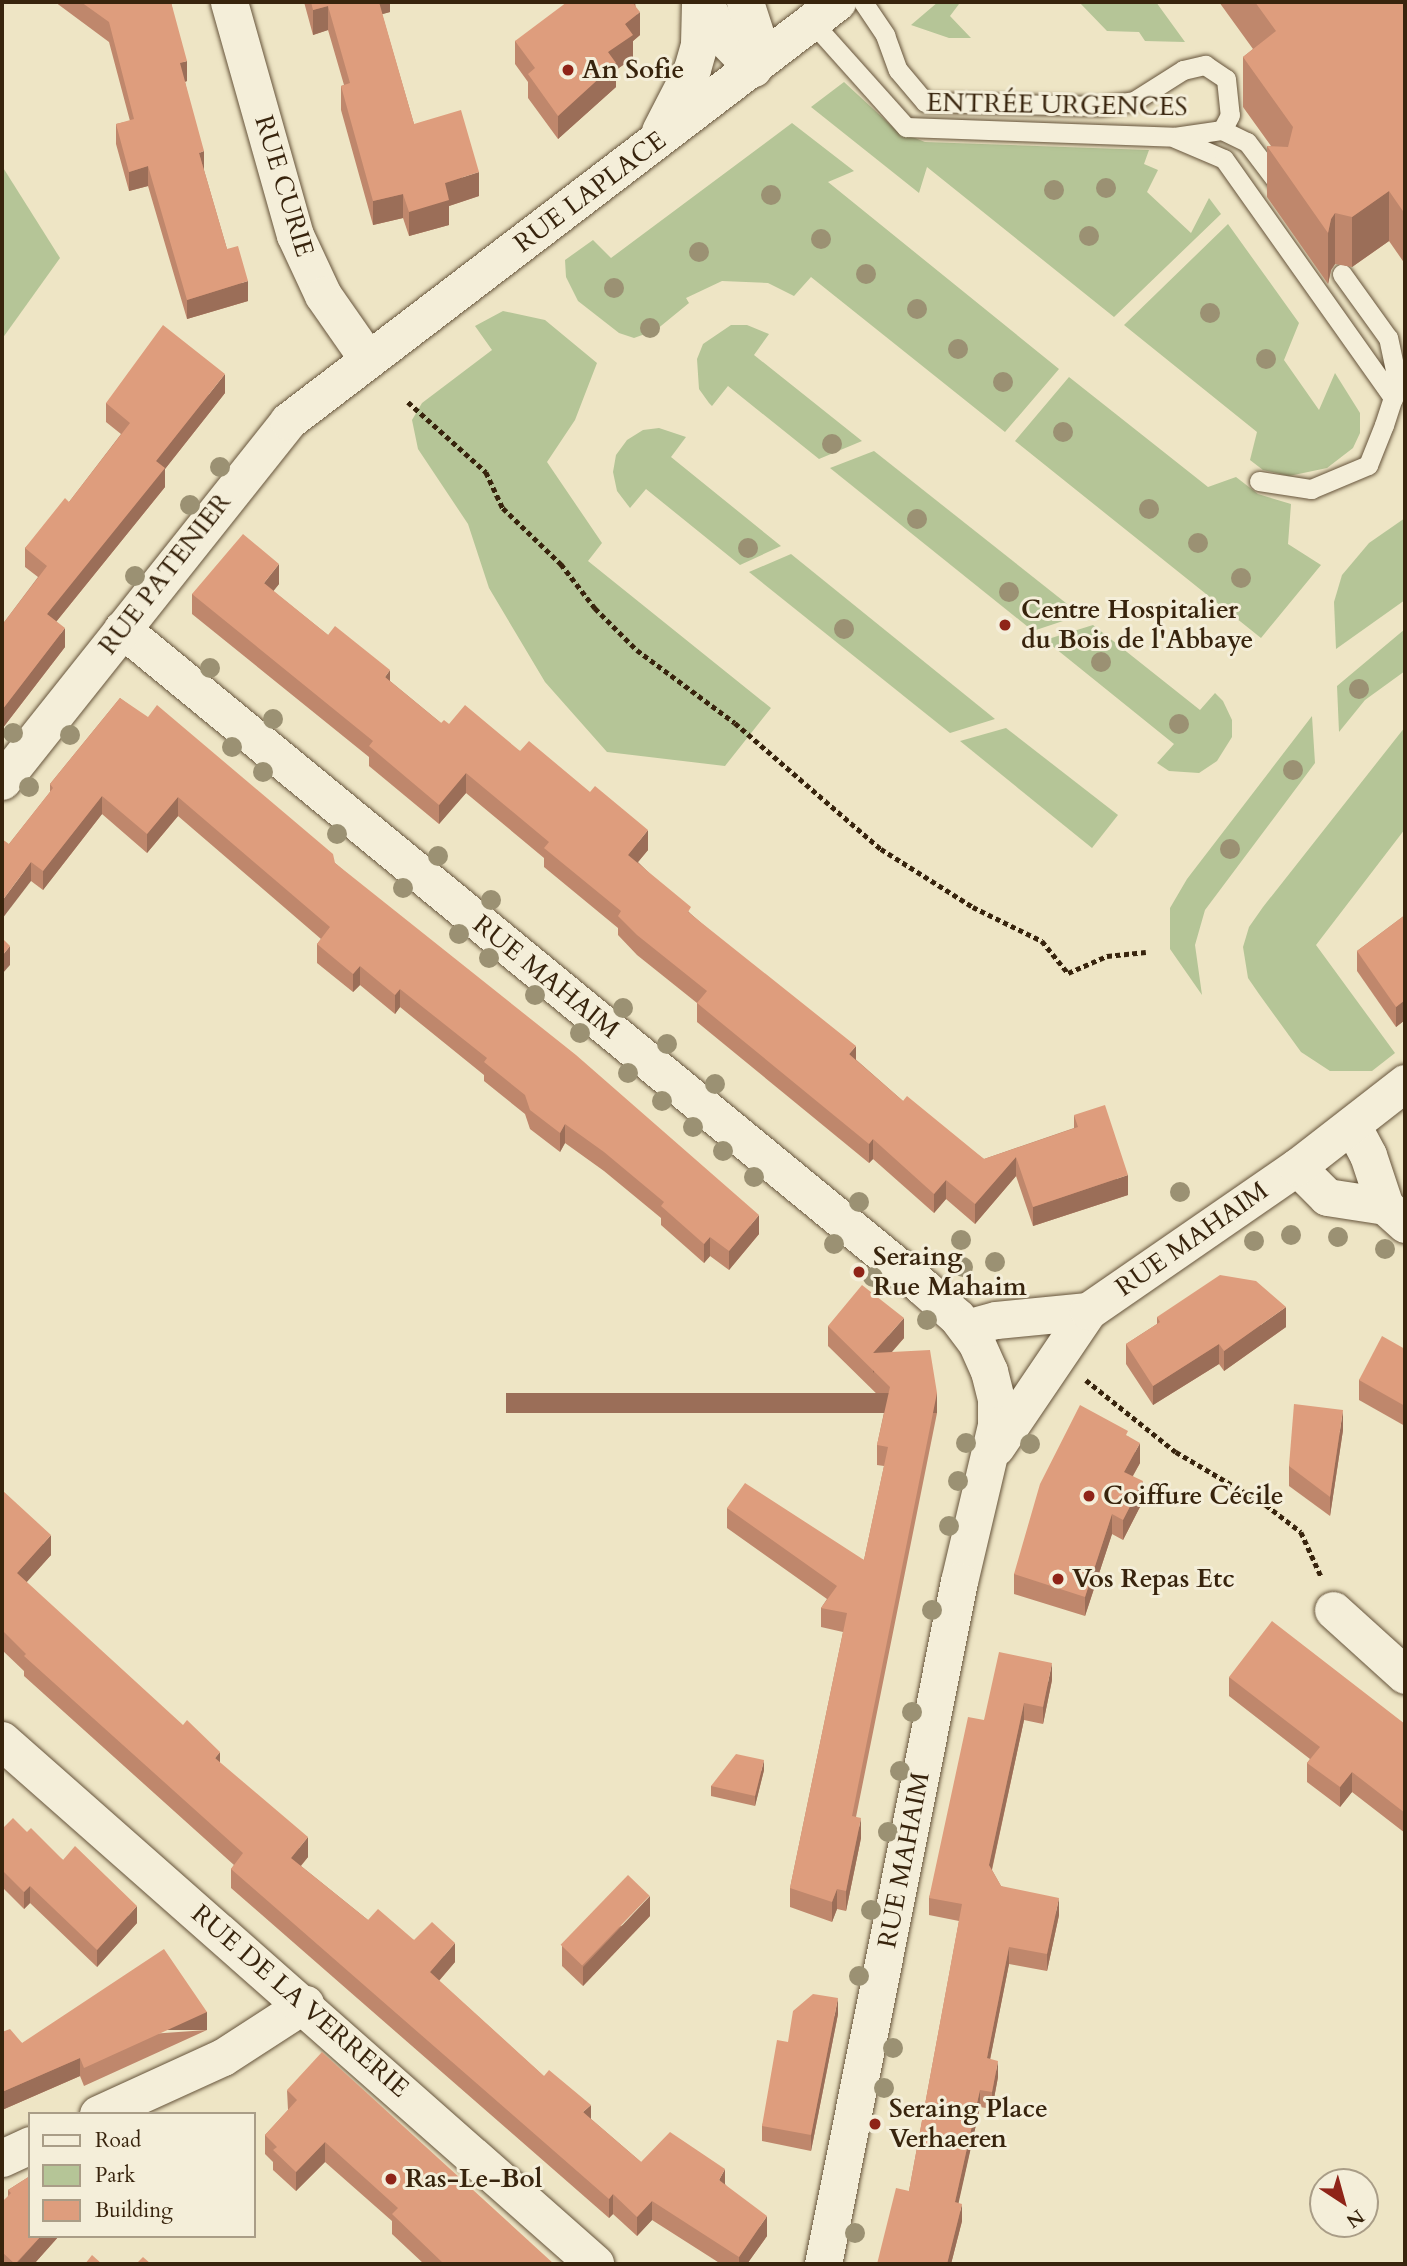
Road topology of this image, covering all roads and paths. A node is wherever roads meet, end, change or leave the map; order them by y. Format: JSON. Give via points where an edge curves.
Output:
{"nodes":[{"id":1,"x":229,"y":2,"type":"edge"},
{"id":2,"x":703,"y":2,"type":"edge"},
{"id":3,"x":745,"y":2,"type":"edge"},
{"id":4,"x":863,"y":2,"type":"edge"},
{"id":5,"x":825,"y":12,"type":"edge"},
{"id":6,"x":753,"y":68,"type":"junction"},
{"id":7,"x":1222,"y":130,"type":"junction"},
{"id":8,"x":1174,"y":137,"type":"junction"},
{"id":9,"x":646,"y":150,"type":"junction"},
{"id":10,"x":1281,"y":187,"type":"edge"},
{"id":11,"x":1342,"y":274,"type":"dead end"},
{"id":12,"x":353,"y":368,"type":"junction"},
{"id":13,"x":1393,"y":398,"type":"junction"},
{"id":14,"x":408,"y":402,"type":"dead end"},
{"id":15,"x":1259,"y":481,"type":"dead end"},
{"id":16,"x":122,"y":629,"type":"junction"},
{"id":17,"x":2,"y":781,"type":"edge"},
{"id":18,"x":1146,"y":952,"type":"dead end"},
{"id":19,"x":1405,"y":1083,"type":"edge"},
{"id":20,"x":1352,"y":1125,"type":"junction"},
{"id":21,"x":1297,"y":1167,"type":"junction"},
{"id":22,"x":1395,"y":1215,"type":"edge"},
{"id":23,"x":1088,"y":1311,"type":"junction"},
{"id":24,"x":966,"y":1328,"type":"junction"},
{"id":25,"x":1059,"y":1353,"type":"junction"},
{"id":26,"x":989,"y":1456,"type":"junction"},
{"id":27,"x":1333,"y":1610,"type":"joint"},
{"id":28,"x":1405,"y":1675,"type":"edge"},
{"id":29,"x":2,"y":1741,"type":"edge"},
{"id":30,"x":305,"y":2004,"type":"junction"},
{"id":31,"x":102,"y":2112,"type":"edge"},
{"id":32,"x":28,"y":2146,"type":"edge"},
{"id":33,"x":2,"y":2158,"type":"edge"},
{"id":34,"x":595,"y":2264,"type":"edge"},
{"id":35,"x":822,"y":2264,"type":"edge"}],
"edges":[{"from":1,"to":12,"type":"street","name":"RUE CURIE","via":[[295,235]]},
{"from":2,"to":6,"type":"street","via":[[719,33]]},
{"from":2,"to":9,"type":"street","via":[[692,69],[667,122]]},
{"from":3,"to":6,"type":"street","via":[[756,36]]},
{"from":4,"to":7,"type":"lane","via":[[885,35],[898,70],[925,102],[1100,106],[1134,101],[1183,70],[1205,65],[1226,79],[1230,115]]},
{"from":5,"to":6,"type":"street","name":"RUE LAPLACE"},
{"from":5,"to":8,"type":"lane","name":"ENTRÉE URGENCES","via":[[906,127]]},
{"from":6,"to":9,"type":"street","name":"RUE LAPLACE"},
{"from":7,"to":8,"type":"lane","name":"ENTRÉE URGENCES"},
{"from":7,"to":10,"type":"lane","name":"ENTRÉE URGENCES","via":[[1247,142]]},
{"from":8,"to":13,"type":"lane","via":[[1224,159]]},
{"from":9,"to":12,"type":"street","name":"RUE LAPLACE"},
{"from":11,"to":13,"type":"lane","via":[[1388,338],[1395,370]]},
{"from":12,"to":16,"type":"street","name":"RUE PATENIER","via":[[288,421],[263,448]]},
{"from":13,"to":15,"type":"lane","via":[[1367,465],[1311,489]]},
{"from":14,"to":18,"type":"path","via":[[486,472],[503,508],[561,564],[595,608],[637,650],[735,723],[881,849],[973,907],[1042,941],[1068,973],[1107,956]]},
{"from":16,"to":17,"type":"street","name":"RUE PATENIER"},
{"from":16,"to":24,"type":"street","name":"RUE MAHAIM","via":[[916,1281]]},
{"from":19,"to":20,"type":"street","name":"RUE MAHAIM"},
{"from":20,"to":21,"type":"street","name":"RUE MAHAIM"},
{"from":20,"to":22,"type":"street"},
{"from":21,"to":22,"type":"street","via":[[1327,1197]]},
{"from":21,"to":23,"type":"street","name":"RUE MAHAIM"},
{"from":23,"to":24,"type":"street","name":"RUE MAHAIM","via":[[996,1320]]},
{"from":23,"to":25,"type":"street","name":"RUE MAHAIM"},
{"from":24,"to":26,"type":"street","name":"RUE MAHAIM","via":[[989,1371],[996,1399]]},
{"from":25,"to":26,"type":"street","name":"RUE MAHAIM"},
{"from":25,"to":27,"type":"path","via":[[1140,1427],[1301,1532],[1309,1542]]},
{"from":26,"to":35,"type":"street","name":"RUE MAHAIM","via":[[959,1581]]},
{"from":27,"to":28,"type":"street"},
{"from":29,"to":30,"type":"street","name":"RUE DE LA VERRERIE"},
{"from":30,"to":31,"type":"street","via":[[223,2056]]},
{"from":30,"to":34,"type":"street","name":"RUE DE LA VERRERIE"},
{"from":32,"to":33,"type":"street"}]}
